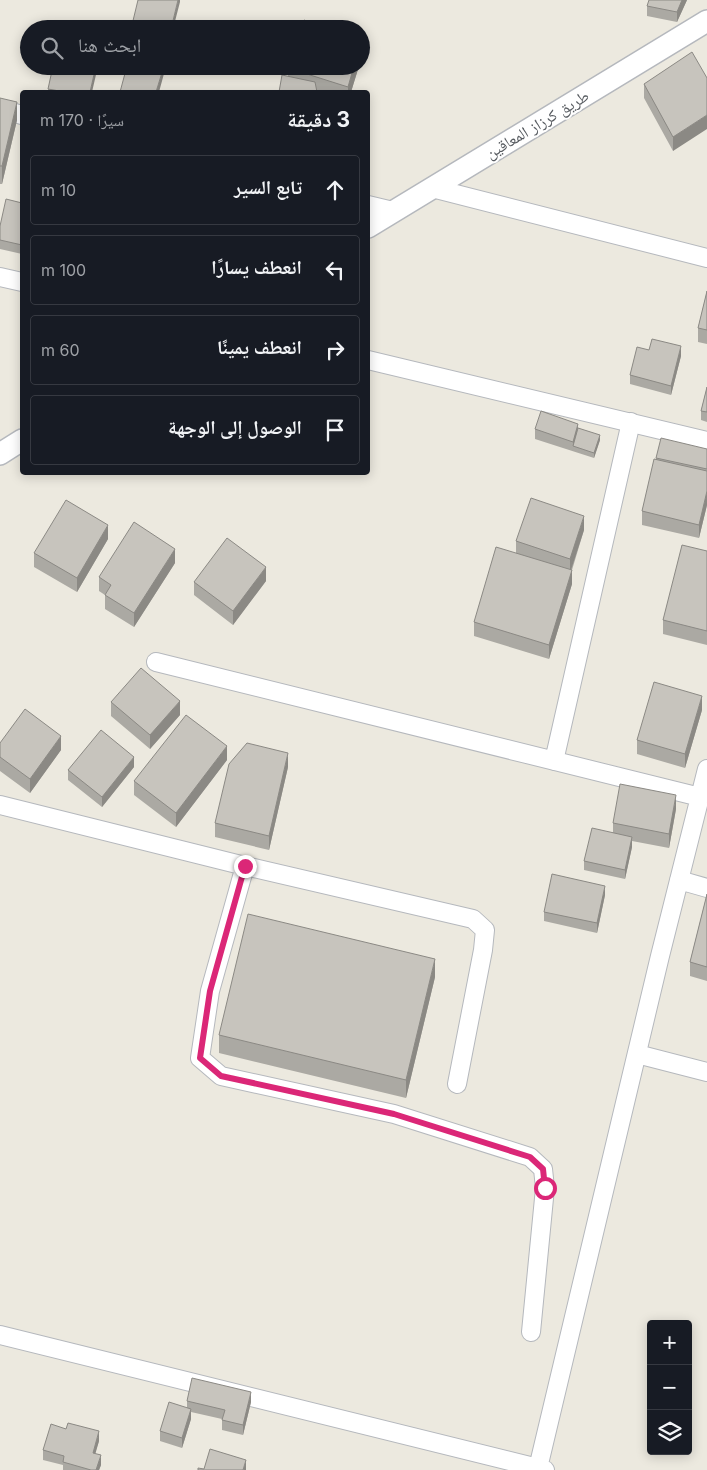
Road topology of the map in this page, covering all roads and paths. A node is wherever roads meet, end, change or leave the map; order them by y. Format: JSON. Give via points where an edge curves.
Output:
{"nodes":[{"id":1,"x":707,"y":21,"type":"edge"},
{"id":2,"x":0,"y":109,"type":"edge"},
{"id":3,"x":20,"y":114,"type":"edge"},
{"id":4,"x":432,"y":188,"type":"junction"},
{"id":5,"x":370,"y":205,"type":"edge"},
{"id":6,"x":393,"y":211,"type":"junction"},
{"id":7,"x":370,"y":226,"type":"edge"},
{"id":8,"x":707,"y":258,"type":"edge"},
{"id":9,"x":0,"y":277,"type":"edge"},
{"id":10,"x":20,"y":282,"type":"edge"},
{"id":11,"x":370,"y":360,"type":"edge"},
{"id":12,"x":632,"y":422,"type":"junction"},
{"id":13,"x":20,"y":441,"type":"edge"},
{"id":14,"x":707,"y":441,"type":"edge"},
{"id":15,"x":0,"y":454,"type":"edge"},
{"id":16,"x":156,"y":662,"type":"dead end"},
{"id":17,"x":554,"y":761,"type":"junction"},
{"id":18,"x":707,"y":769,"type":"edge"},
{"id":19,"x":700,"y":797,"type":"junction"},
{"id":20,"x":0,"y":805,"type":"edge"},
{"id":21,"x":245,"y":866,"type":"junction"},
{"id":22,"x":679,"y":880,"type":"junction"},
{"id":23,"x":707,"y":888,"type":"edge"},
{"id":24,"x":637,"y":1054,"type":"junction"},
{"id":25,"x":707,"y":1072,"type":"edge"},
{"id":26,"x":457,"y":1084,"type":"dead end"},
{"id":27,"x":531,"y":1332,"type":"dead end"},
{"id":28,"x":0,"y":1335,"type":"edge"},
{"id":29,"x":541,"y":1470,"type":"edge"}],
"edges":[{"from":1,"to":4,"type":"street","name":"طريق كرزاز المعاقين"},
{"from":2,"to":3,"type":"street"},
{"from":4,"to":6,"type":"street","name":"طريق كرزاز المعاقين"},
{"from":4,"to":8,"type":"street"},
{"from":5,"to":6,"type":"street"},
{"from":6,"to":7,"type":"street","name":"طريق كرزاز المعاقين"},
{"from":9,"to":10,"type":"street"},
{"from":11,"to":12,"type":"street"},
{"from":12,"to":14,"type":"street"},
{"from":12,"to":17,"type":"street"},
{"from":13,"to":15,"type":"street"},
{"from":16,"to":17,"type":"street"},
{"from":17,"to":19,"type":"street"},
{"from":18,"to":19,"type":"street"},
{"from":19,"to":22,"type":"street"},
{"from":20,"to":21,"type":"street"},
{"from":21,"to":26,"type":"street","via":[[473,919],[485,930]]},
{"from":21,"to":27,"type":"street","via":[[210,991],[200,1058],[221,1076],[394,1114],[530,1157],[543,1169],[545,1188]]},
{"from":22,"to":23,"type":"street"},
{"from":22,"to":24,"type":"street"},
{"from":24,"to":25,"type":"street"},
{"from":24,"to":29,"type":"street"},
{"from":28,"to":29,"type":"street"}]}
